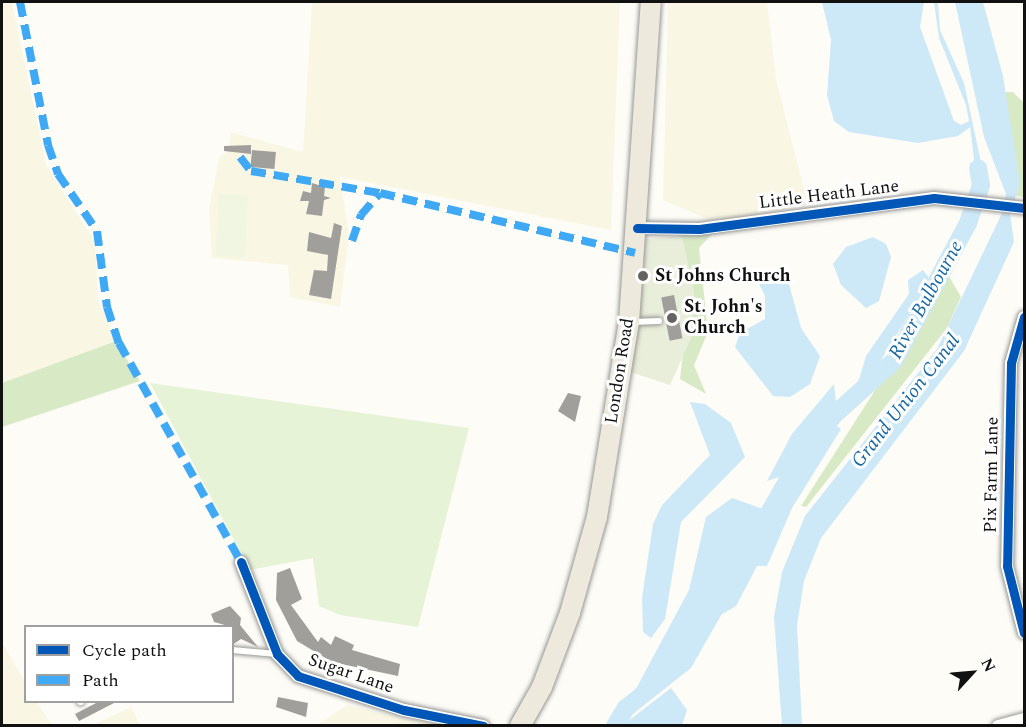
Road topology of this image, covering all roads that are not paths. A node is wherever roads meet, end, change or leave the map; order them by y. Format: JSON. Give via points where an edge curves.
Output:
{"nodes":[{"id":1,"x":651,"y":2,"type":"edge"},
{"id":2,"x":1021,"y":208,"type":"edge"},
{"id":3,"x":637,"y":228,"type":"junction"},
{"id":4,"x":1024,"y":317,"type":"edge"},
{"id":5,"x":659,"y":321,"type":"dead end"},
{"id":6,"x":629,"y":322,"type":"junction"},
{"id":7,"x":241,"y":562,"type":"dead end"},
{"id":8,"x":1024,"y":633,"type":"edge"},
{"id":9,"x":234,"y":650,"type":"edge"},
{"id":10,"x":277,"y":654,"type":"junction"},
{"id":11,"x":1024,"y":719,"type":"edge"},
{"id":12,"x":483,"y":726,"type":"edge"},
{"id":13,"x":520,"y":726,"type":"edge"},
{"id":14,"x":998,"y":726,"type":"edge"}],
"edges":[{"from":1,"to":3,"type":"main road","name":"London Road"},
{"from":2,"to":3,"type":"street","name":"Little Heath Lane","via":[[934,198],[699,229]]},
{"from":3,"to":6,"type":"main road","name":"London Road"},
{"from":4,"to":8,"type":"street","name":"Pix Farm Lane","via":[[1011,363],[1007,566]]},
{"from":5,"to":6,"type":"lane"},
{"from":6,"to":13,"type":"main road","name":"London Road","via":[[591,548],[542,687]]},
{"from":7,"to":10,"type":"street","name":"Sugar Lane"},
{"from":9,"to":10,"type":"lane"},
{"from":10,"to":12,"type":"street","name":"Sugar Lane","via":[[298,676],[404,710]]},
{"from":11,"to":14,"type":"street"}]}
